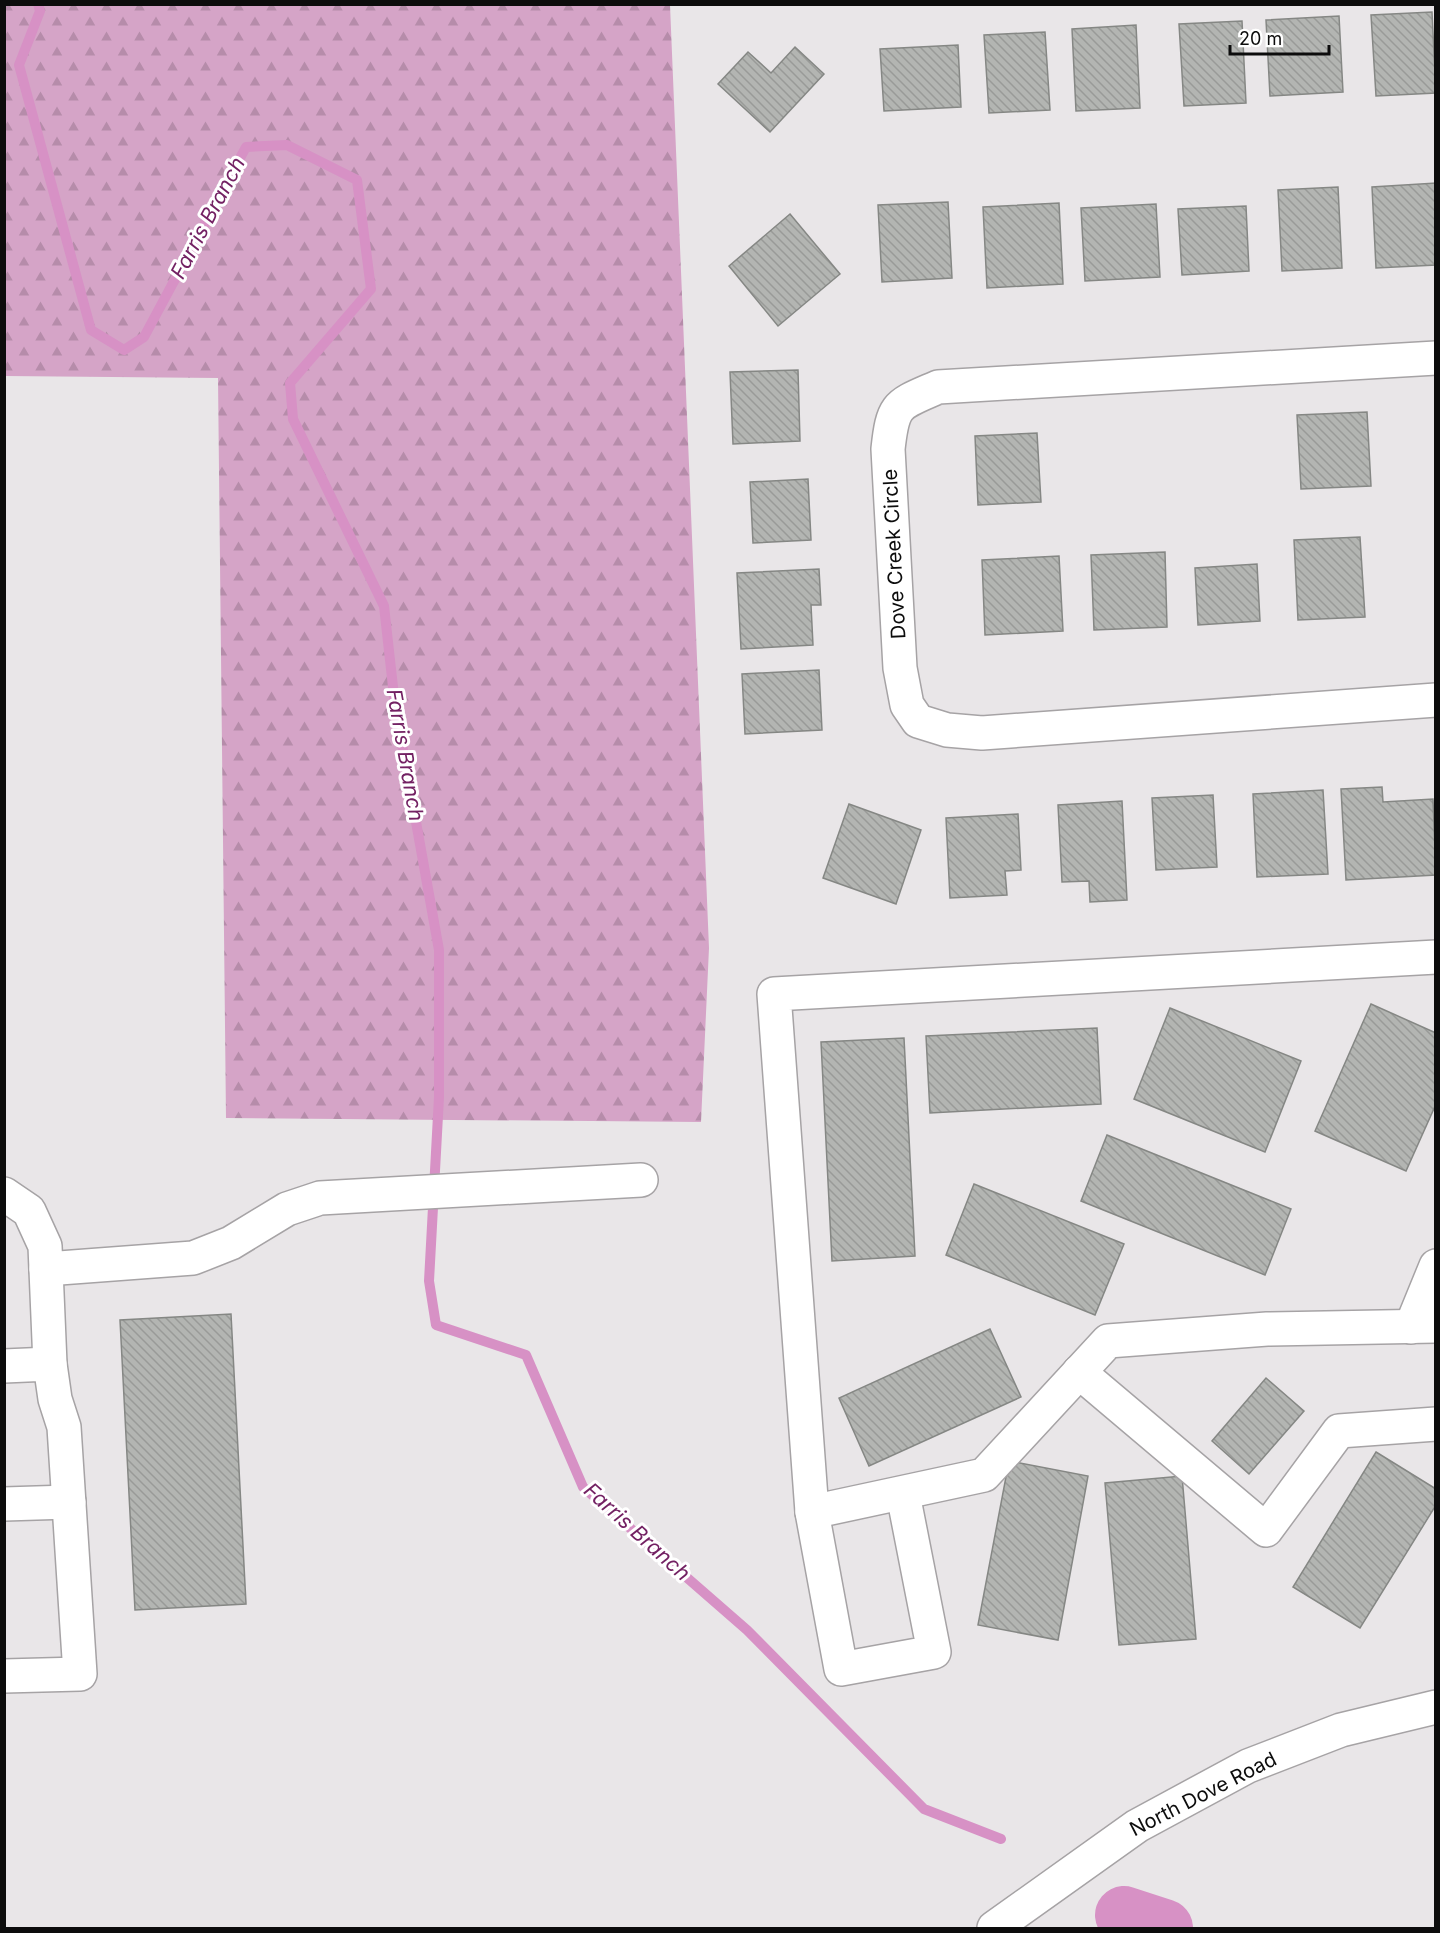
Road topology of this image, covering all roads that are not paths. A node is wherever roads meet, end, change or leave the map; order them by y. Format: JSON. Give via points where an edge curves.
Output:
{"nodes":[{"id":1,"x":1436,"y":358,"type":"edge"},
{"id":2,"x":1436,"y":700,"type":"edge"},
{"id":3,"x":1436,"y":957,"type":"edge"},
{"id":4,"x":641,"y":1180,"type":"dead end"},
{"id":5,"x":4,"y":1194,"type":"edge"},
{"id":6,"x":1436,"y":1266,"type":"edge"},
{"id":7,"x":46,"y":1269,"type":"junction"},
{"id":8,"x":1423,"y":1326,"type":"edge"},
{"id":9,"x":50,"y":1364,"type":"junction"},
{"id":10,"x":4,"y":1366,"type":"edge"},
{"id":11,"x":1079,"y":1372,"type":"junction"},
{"id":12,"x":1436,"y":1424,"type":"edge"},
{"id":13,"x":903,"y":1494,"type":"junction"},
{"id":14,"x":69,"y":1502,"type":"junction"},
{"id":15,"x":4,"y":1504,"type":"edge"},
{"id":16,"x":812,"y":1512,"type":"junction"},
{"id":17,"x":4,"y":1676,"type":"edge"},
{"id":18,"x":1436,"y":1707,"type":"edge"},
{"id":19,"x":994,"y":1929,"type":"edge"}],
"edges":[{"from":1,"to":2,"type":"street","name":"Dove Creek Circle","via":[[938,387],[903,402],[891,417],[888,449],[900,668],[906,705],[918,721],[947,730],[982,733]]},
{"from":3,"to":16,"type":"street","via":[[774,994]]},
{"from":4,"to":7,"type":"street","via":[[320,1198],[287,1209],[231,1243],[193,1258]]},
{"from":5,"to":7,"type":"street","via":[[29,1211],[45,1246]]},
{"from":6,"to":8,"type":"street"},
{"from":7,"to":9,"type":"street"},
{"from":8,"to":11,"type":"street","via":[[1267,1329],[1108,1341]]},
{"from":9,"to":10,"type":"street"},
{"from":9,"to":14,"type":"street","via":[[64,1427]]},
{"from":11,"to":12,"type":"street","via":[[1266,1530],[1339,1431]]},
{"from":11,"to":13,"type":"street","via":[[984,1475]]},
{"from":13,"to":16,"type":"street"},
{"from":13,"to":16,"type":"street","via":[[934,1652],[841,1669]]},
{"from":14,"to":15,"type":"street"},
{"from":14,"to":17,"type":"street","via":[[80,1674]]},
{"from":18,"to":19,"type":"street","name":"North Dove Road","via":[[1341,1730],[1248,1766],[1137,1826]]}]}
